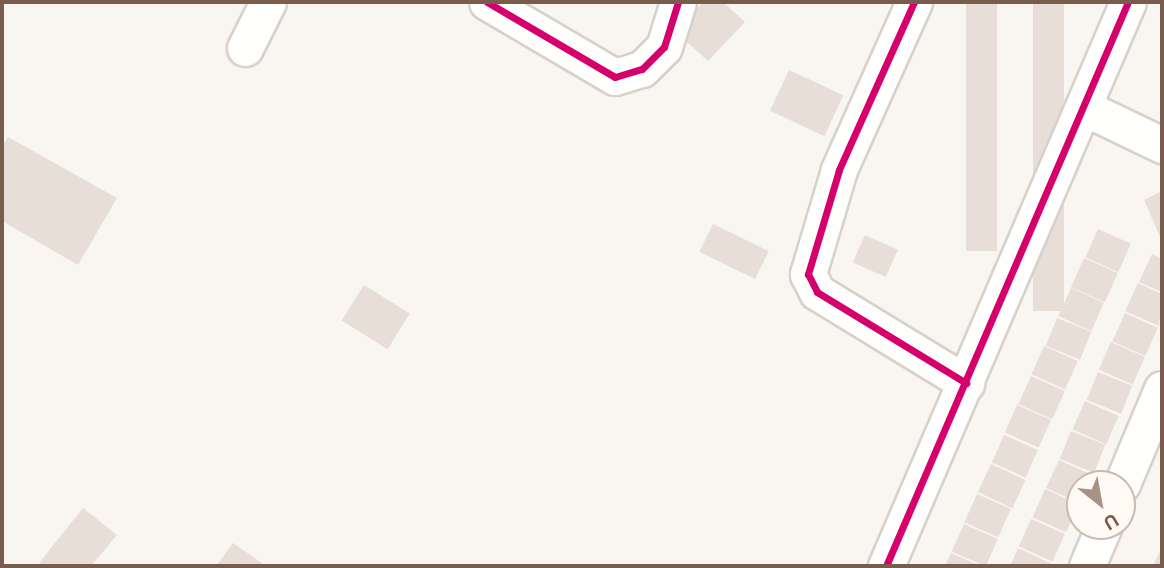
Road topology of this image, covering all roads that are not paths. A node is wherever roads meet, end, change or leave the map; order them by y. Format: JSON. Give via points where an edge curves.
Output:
{"nodes":[{"id":1,"x":268,"y":2,"type":"edge"},
{"id":2,"x":487,"y":2,"type":"edge"},
{"id":3,"x":678,"y":2,"type":"edge"},
{"id":4,"x":914,"y":2,"type":"edge"},
{"id":5,"x":1128,"y":2,"type":"edge"},
{"id":6,"x":246,"y":48,"type":"dead end"},
{"id":7,"x":1083,"y":107,"type":"junction"},
{"id":8,"x":1162,"y":145,"type":"edge"},
{"id":9,"x":966,"y":383,"type":"junction"},
{"id":10,"x":1162,"y":388,"type":"edge"},
{"id":11,"x":1128,"y":470,"type":"edge"},
{"id":12,"x":1098,"y":540,"type":"edge"},
{"id":13,"x":886,"y":566,"type":"edge"},
{"id":14,"x":1087,"y":566,"type":"edge"}],
"edges":[{"from":1,"to":6,"type":"street"},
{"from":2,"to":3,"type":"street","via":[[615,77],[642,69],[664,47]]},
{"from":4,"to":9,"type":"street","via":[[839,170],[808,274],[817,292]]},
{"from":5,"to":7,"type":"street"},
{"from":7,"to":8,"type":"street"},
{"from":7,"to":9,"type":"street"},
{"from":9,"to":13,"type":"street"},
{"from":10,"to":11,"type":"street"},
{"from":12,"to":14,"type":"street"}]}
